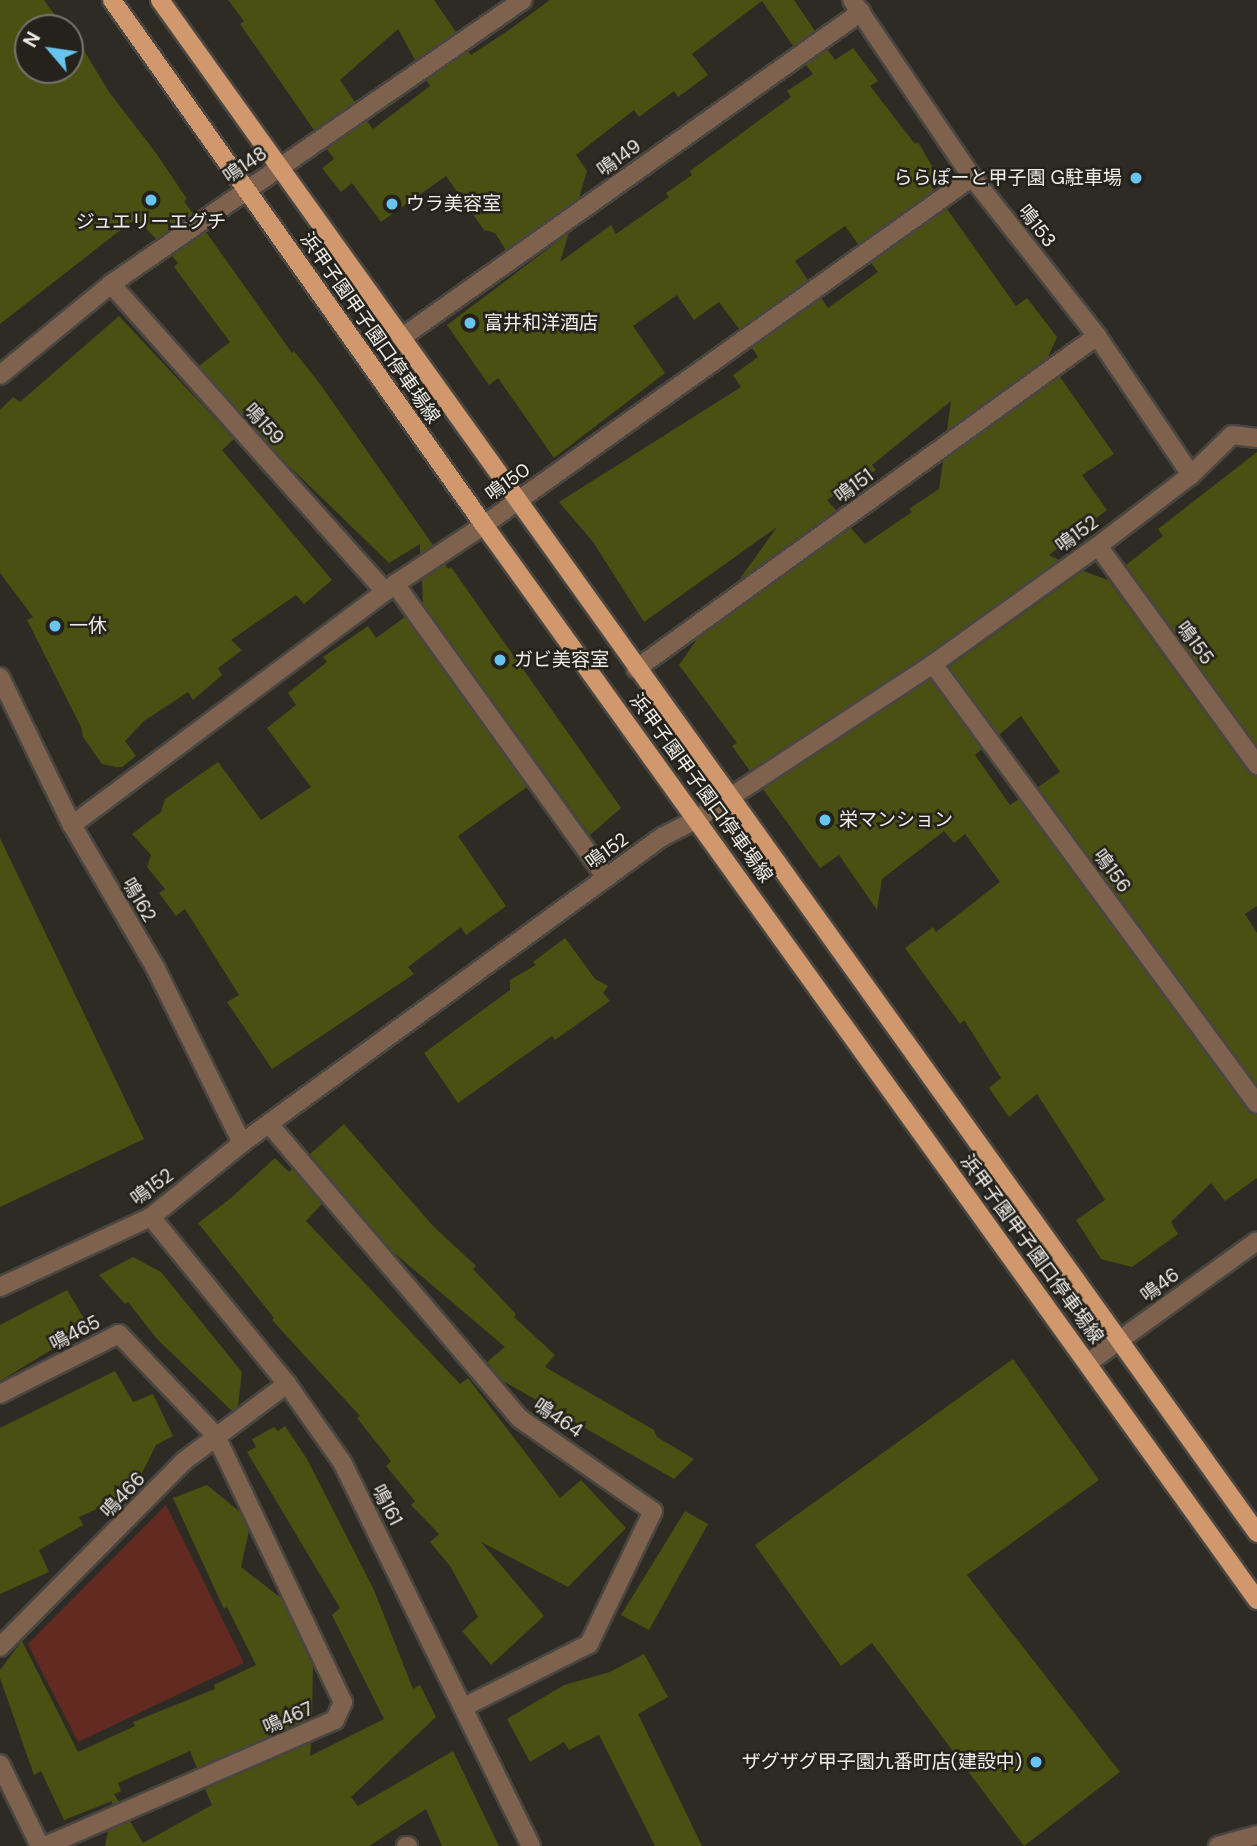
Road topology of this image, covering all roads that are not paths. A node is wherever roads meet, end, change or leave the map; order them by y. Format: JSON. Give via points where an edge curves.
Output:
{"nodes":[{"id":1,"x":112,"y":0,"type":"edge"},
{"id":2,"x":160,"y":0,"type":"edge"},
{"id":3,"x":522,"y":0,"type":"edge"},
{"id":4,"x":857,"y":6,"type":"edge"},
{"id":5,"x":278,"y":168,"type":"junction"},
{"id":6,"x":972,"y":177,"type":"junction"},
{"id":7,"x":246,"y":190,"type":"junction"},
{"id":8,"x":111,"y":284,"type":"junction"},
{"id":9,"x":1097,"y":336,"type":"junction"},
{"id":10,"x":401,"y":338,"type":"junction"},
{"id":11,"x":0,"y":375,"type":"edge"},
{"id":12,"x":1257,"y":438,"type":"edge"},
{"id":13,"x":1191,"y":475,"type":"junction"},
{"id":14,"x":519,"y":500,"type":"junction"},
{"id":15,"x":484,"y":525,"type":"junction"},
{"id":16,"x":1098,"y":545,"type":"junction"},
{"id":17,"x":390,"y":588,"type":"junction"},
{"id":18,"x":933,"y":664,"type":"junction"},
{"id":19,"x":636,"y":669,"type":"junction"},
{"id":20,"x":0,"y":677,"type":"edge"},
{"id":21,"x":1257,"y":765,"type":"edge"},
{"id":22,"x":730,"y":797,"type":"junction"},
{"id":23,"x":697,"y":819,"type":"junction"},
{"id":24,"x":72,"y":825,"type":"junction"},
{"id":25,"x":606,"y":878,"type":"junction"},
{"id":26,"x":1257,"y":1104,"type":"edge"},
{"id":27,"x":269,"y":1124,"type":"junction"},
{"id":28,"x":242,"y":1143,"type":"junction"},
{"id":29,"x":151,"y":1217,"type":"junction"},
{"id":30,"x":1257,"y":1241,"type":"edge"},
{"id":31,"x":0,"y":1287,"type":"edge"},
{"id":32,"x":1119,"y":1341,"type":"junction"},
{"id":33,"x":1088,"y":1363,"type":"junction"},
{"id":34,"x":286,"y":1384,"type":"junction"},
{"id":35,"x":0,"y":1394,"type":"edge"},
{"id":36,"x":216,"y":1436,"type":"junction"},
{"id":37,"x":1257,"y":1532,"type":"edge"},
{"id":38,"x":1257,"y":1600,"type":"edge"},
{"id":39,"x":0,"y":1647,"type":"edge"},
{"id":40,"x":464,"y":1707,"type":"junction"},
{"id":41,"x":0,"y":1764,"type":"edge"},
{"id":42,"x":1257,"y":1835,"type":"edge"},
{"id":43,"x":42,"y":1846,"type":"edge"},
{"id":44,"x":531,"y":1846,"type":"edge"},
{"id":45,"x":1218,"y":1846,"type":"edge"}],
"edges":[{"from":1,"to":7,"type":"main road","name":"浜甲子園甲子園口停車場線"},
{"from":2,"to":5,"type":"main road","name":"浜甲子園甲子園口停車場線"},
{"from":3,"to":5,"type":"street","name":"鳴148"},
{"from":4,"to":6,"type":"street","name":"鳴153"},
{"from":4,"to":10,"type":"street","name":"鳴149"},
{"from":5,"to":7,"type":"street","name":"鳴148"},
{"from":5,"to":10,"type":"main road","name":"浜甲子園甲子園口停車場線"},
{"from":6,"to":9,"type":"street","name":"鳴153"},
{"from":6,"to":14,"type":"street","name":"鳴150"},
{"from":7,"to":8,"type":"street","name":"鳴148"},
{"from":7,"to":15,"type":"main road","name":"浜甲子園甲子園口停車場線"},
{"from":8,"to":11,"type":"street","name":"鳴148"},
{"from":8,"to":17,"type":"street","name":"鳴159"},
{"from":9,"to":13,"type":"street","name":"鳴153"},
{"from":9,"to":19,"type":"street","name":"鳴151"},
{"from":10,"to":14,"type":"main road","name":"浜甲子園甲子園口停車場線"},
{"from":12,"to":13,"type":"street","name":"鳴152","via":[[1232,435]]},
{"from":13,"to":16,"type":"street","name":"鳴152"},
{"from":14,"to":15,"type":"street","name":"鳴150"},
{"from":14,"to":19,"type":"main road","name":"浜甲子園甲子園口停車場線"},
{"from":15,"to":17,"type":"street","name":"鳴150"},
{"from":15,"to":23,"type":"main road","name":"浜甲子園甲子園口停車場線"},
{"from":16,"to":18,"type":"street","name":"鳴152"},
{"from":16,"to":21,"type":"street","name":"鳴155"},
{"from":17,"to":24,"type":"street","name":"鳴150"},
{"from":17,"to":25,"type":"street","name":"鳴159"},
{"from":18,"to":22,"type":"street","name":"鳴152"},
{"from":18,"to":26,"type":"street","name":"鳴156"},
{"from":19,"to":22,"type":"main road","name":"浜甲子園甲子園口停車場線"},
{"from":20,"to":24,"type":"street","name":"鳴162"},
{"from":22,"to":23,"type":"street","name":"鳴152"},
{"from":22,"to":32,"type":"main road","name":"浜甲子園甲子園口停車場線"},
{"from":23,"to":25,"type":"street","name":"鳴152","via":[[662,837]]},
{"from":23,"to":33,"type":"main road","name":"浜甲子園甲子園口停車場線"},
{"from":24,"to":28,"type":"street","name":"鳴162","via":[[156,970]]},
{"from":25,"to":27,"type":"street","name":"鳴152"},
{"from":27,"to":28,"type":"street","name":"鳴152"},
{"from":27,"to":40,"type":"street","name":"鳴464","via":[[519,1418],[653,1511],[589,1644]]},
{"from":28,"to":29,"type":"street","name":"鳴152"},
{"from":29,"to":31,"type":"street","name":"鳴152"},
{"from":29,"to":34,"type":"street","name":"鳴161"},
{"from":30,"to":32,"type":"street","name":"鳴46"},
{"from":32,"to":33,"type":"street","name":"鳴46"},
{"from":32,"to":37,"type":"main road","name":"浜甲子園甲子園口停車場線"},
{"from":33,"to":38,"type":"main road","name":"浜甲子園甲子園口停車場線"},
{"from":34,"to":36,"type":"street","name":"鳴466"},
{"from":34,"to":40,"type":"street","name":"鳴161","via":[[342,1462]]},
{"from":35,"to":36,"type":"street","name":"鳴465","via":[[119,1334]]},
{"from":36,"to":39,"type":"street","name":"鳴466","via":[[184,1461]]},
{"from":36,"to":43,"type":"street","name":"鳴467","via":[[343,1702],[335,1720]]},
{"from":40,"to":44,"type":"street","name":"鳴161"},
{"from":41,"to":43,"type":"street","name":"鳴467"},
{"from":42,"to":45,"type":"street"}]}
